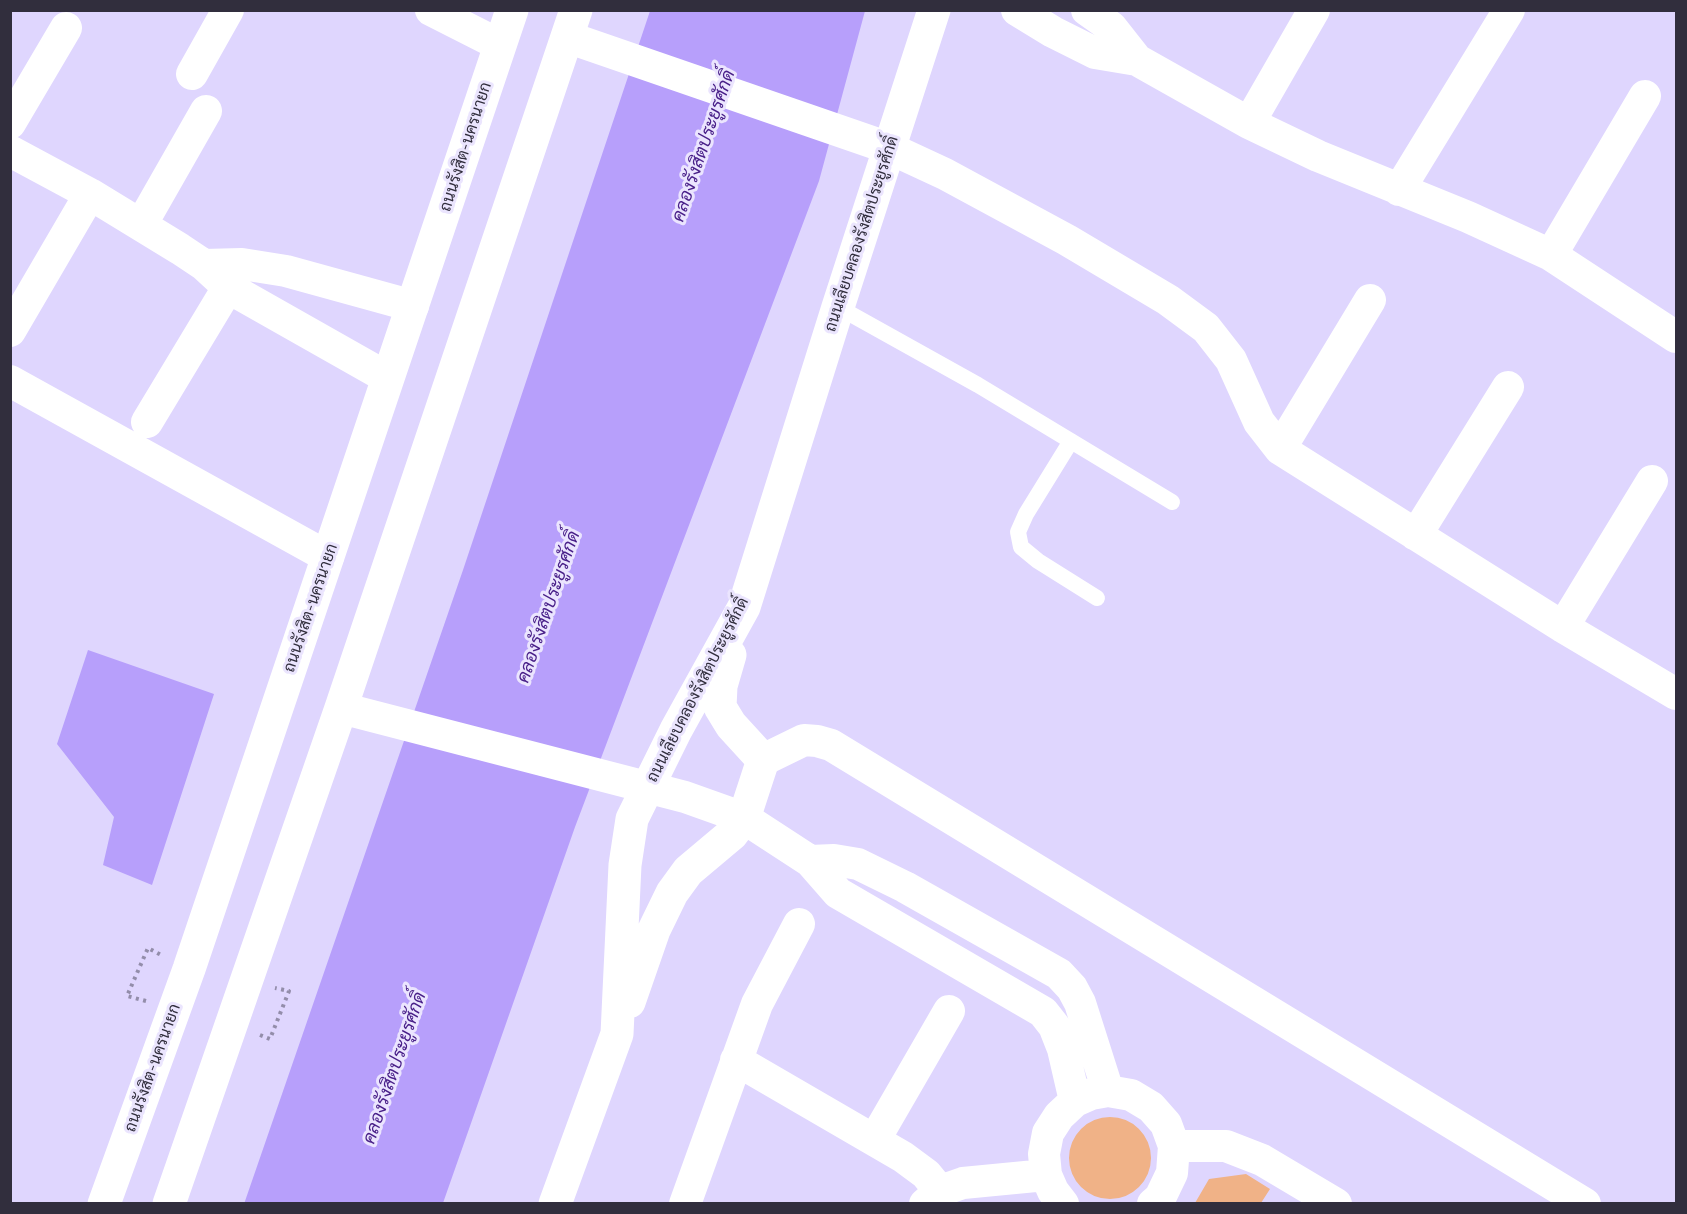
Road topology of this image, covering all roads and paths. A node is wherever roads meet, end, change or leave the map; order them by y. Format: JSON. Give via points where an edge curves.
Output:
{"nodes":[{"id":1,"x":228,"y":10,"type":"edge"},
{"id":2,"x":431,"y":10,"type":"edge"},
{"id":3,"x":512,"y":10,"type":"edge"},
{"id":4,"x":934,"y":10,"type":"edge"},
{"id":5,"x":1017,"y":10,"type":"edge"},
{"id":6,"x":1314,"y":10,"type":"edge"},
{"id":7,"x":1509,"y":10,"type":"edge"},
{"id":8,"x":572,"y":24,"type":"edge"},
{"id":9,"x":1103,"y":25,"type":"edge"},
{"id":10,"x":66,"y":28,"type":"dead end"},
{"id":11,"x":500,"y":45,"type":"junction"},
{"id":12,"x":192,"y":74,"type":"dead end"},
{"id":13,"x":1645,"y":96,"type":"dead end"},
{"id":14,"x":206,"y":111,"type":"dead end"},
{"id":15,"x":10,"y":123,"type":"edge"},
{"id":16,"x":1249,"y":123,"type":"junction"},
{"id":17,"x":877,"y":143,"type":"junction"},
{"id":18,"x":10,"y":151,"type":"edge"},
{"id":19,"x":1399,"y":190,"type":"junction"},
{"id":20,"x":90,"y":194,"type":"junction"},
{"id":21,"x":141,"y":225,"type":"junction"},
{"id":22,"x":1551,"y":255,"type":"junction"},
{"id":23,"x":235,"y":276,"type":"junction"},
{"id":24,"x":1370,"y":300,"type":"dead end"},
{"id":25,"x":413,"y":306,"type":"junction"},
{"id":26,"x":838,"y":307,"type":"junction"},
{"id":27,"x":10,"y":331,"type":"edge"},
{"id":28,"x":1677,"y":337,"type":"edge"},
{"id":29,"x":388,"y":378,"type":"junction"},
{"id":30,"x":10,"y":381,"type":"edge"},
{"id":31,"x":1508,"y":387,"type":"dead end"},
{"id":32,"x":147,"y":422,"type":"dead end"},
{"id":33,"x":1071,"y":441,"type":"junction"},
{"id":34,"x":1280,"y":449,"type":"junction"},
{"id":35,"x":1652,"y":480,"type":"dead end"},
{"id":36,"x":1172,"y":502,"type":"dead end"},
{"id":37,"x":1416,"y":535,"type":"junction"},
{"id":38,"x":328,"y":557,"type":"junction"},
{"id":39,"x":1097,"y":598,"type":"dead end"},
{"id":40,"x":744,"y":607,"type":"junction"},
{"id":41,"x":1563,"y":627,"type":"junction"},
{"id":42,"x":1677,"y":694,"type":"edge"},
{"id":43,"x":341,"y":708,"type":"junction"},
{"id":44,"x":763,"y":760,"type":"junction"},
{"id":45,"x":744,"y":818,"type":"junction"},
{"id":46,"x":810,"y":861,"type":"junction"},
{"id":47,"x":800,"y":924,"type":"dead end"},
{"id":48,"x":189,"y":969,"type":"junction"},
{"id":49,"x":127,"y":996,"type":"dead end"},
{"id":50,"x":949,"y":1011,"type":"dead end"},
{"id":51,"x":617,"y":1034,"type":"junction"},
{"id":52,"x":736,"y":1060,"type":"junction"},
{"id":53,"x":1108,"y":1092,"type":"junction"},
{"id":54,"x":1075,"y":1101,"type":"junction"},
{"id":55,"x":875,"y":1139,"type":"junction"},
{"id":56,"x":1173,"y":1146,"type":"junction"},
{"id":57,"x":1046,"y":1175,"type":"junction"},
{"id":58,"x":933,"y":1197,"type":"edge"},
{"id":59,"x":104,"y":1203,"type":"edge"},
{"id":60,"x":169,"y":1203,"type":"edge"},
{"id":61,"x":555,"y":1203,"type":"edge"},
{"id":62,"x":685,"y":1203,"type":"edge"},
{"id":63,"x":1063,"y":1203,"type":"edge"},
{"id":64,"x":1153,"y":1203,"type":"edge"},
{"id":65,"x":1336,"y":1203,"type":"edge"},
{"id":66,"x":1585,"y":1203,"type":"edge"}],
"edges":[{"from":1,"to":12,"type":"street"},
{"from":2,"to":11,"type":"street"},
{"from":3,"to":11,"type":"main road","name":"ถนนรังสิต-นครนายก"},
{"from":4,"to":17,"type":"main road","name":"ถนนเลียบคลองรังสิตประยูรศักดิ์"},
{"from":5,"to":9,"type":"street","via":[[1053,32]]},
{"from":6,"to":16,"type":"street"},
{"from":7,"to":19,"type":"street"},
{"from":8,"to":17,"type":"street","via":[[615,54]]},
{"from":8,"to":43,"type":"main road"},
{"from":9,"to":16,"type":"street","via":[[1137,60]]},
{"from":10,"to":15,"type":"street"},
{"from":11,"to":25,"type":"main road","name":"ถนนรังสิต-นครนายก"},
{"from":13,"to":22,"type":"street"},
{"from":14,"to":21,"type":"street"},
{"from":16,"to":19,"type":"street"},
{"from":17,"to":26,"type":"main road","name":"ถนนเลียบคลองรังสิตประยูรศักดิ์"},
{"from":17,"to":34,"type":"street","via":[[945,174],[1067,240],[1168,300],[1206,328],[1231,360],[1259,422]]},
{"from":18,"to":20,"type":"street"},
{"from":19,"to":22,"type":"street"},
{"from":20,"to":21,"type":"street"},
{"from":20,"to":27,"type":"street"},
{"from":21,"to":23,"type":"street","via":[[204,265]]},
{"from":22,"to":28,"type":"street"},
{"from":23,"to":25,"type":"street","via":[[286,271]]},
{"from":23,"to":29,"type":"street"},
{"from":23,"to":32,"type":"street"},
{"from":24,"to":34,"type":"street"},
{"from":25,"to":29,"type":"main road","name":"ถนนรังสิต-นครนายก"},
{"from":26,"to":33,"type":"lane"},
{"from":26,"to":40,"type":"main road","name":"ถนนเลียบคลองรังสิตประยูรศักดิ์"},
{"from":29,"to":38,"type":"main road","name":"ถนนรังสิต-นครนายก"},
{"from":30,"to":38,"type":"street"},
{"from":31,"to":37,"type":"street"},
{"from":33,"to":36,"type":"lane"},
{"from":33,"to":39,"type":"lane","via":[[1018,532],[1021,547]]},
{"from":34,"to":37,"type":"street"},
{"from":35,"to":41,"type":"street"},
{"from":37,"to":41,"type":"street"},
{"from":38,"to":48,"type":"main road","name":"ถนนรังสิต-นครนายก"},
{"from":40,"to":44,"type":"main road","via":[[721,686],[720,707]]},
{"from":40,"to":51,"type":"main road","name":"ถนนเลียบคลองรังสิตประยูรศักดิ์","via":[[632,819],[625,865]]},
{"from":41,"to":42,"type":"street"},
{"from":43,"to":45,"type":"street","via":[[685,797]]},
{"from":43,"to":60,"type":"main road"},
{"from":44,"to":45,"type":"main road"},
{"from":44,"to":66,"type":"street","via":[[804,740],[831,745]]},
{"from":45,"to":46,"type":"street"},
{"from":45,"to":51,"type":"main road","via":[[732,834],[688,871],[672,893],[654,930]]},
{"from":46,"to":53,"type":"street","via":[[858,864],[905,886],[1059,974],[1080,1003]]},
{"from":46,"to":54,"type":"street","via":[[838,893],[1043,1012],[1054,1026],[1063,1049]]},
{"from":47,"to":52,"type":"street","via":[[757,1004]]},
{"from":48,"to":49,"type":"path","via":[[148,948]]},
{"from":48,"to":59,"type":"main road","name":"ถนนรังสิต-นครนายก"},
{"from":50,"to":55,"type":"street"},
{"from":51,"to":61,"type":"main road","name":"ถนนเลียบคลองรังสิตประยูรศักดิ์"},
{"from":52,"to":55,"type":"street"},
{"from":52,"to":62,"type":"street"},
{"from":53,"to":54,"type":"street"},
{"from":53,"to":56,"type":"street","via":[[1131,1095],[1151,1107],[1166,1124]]},
{"from":54,"to":57,"type":"street","via":[[1048,1133]]},
{"from":55,"to":58,"type":"street","via":[[926,1174]]},
{"from":56,"to":64,"type":"street","via":[[1172,1173],[1160,1198]]},
{"from":56,"to":65,"type":"street","via":[[1226,1146],[1262,1160]]},
{"from":57,"to":58,"type":"street","via":[[963,1183]]},
{"from":57,"to":63,"type":"street"}]}
